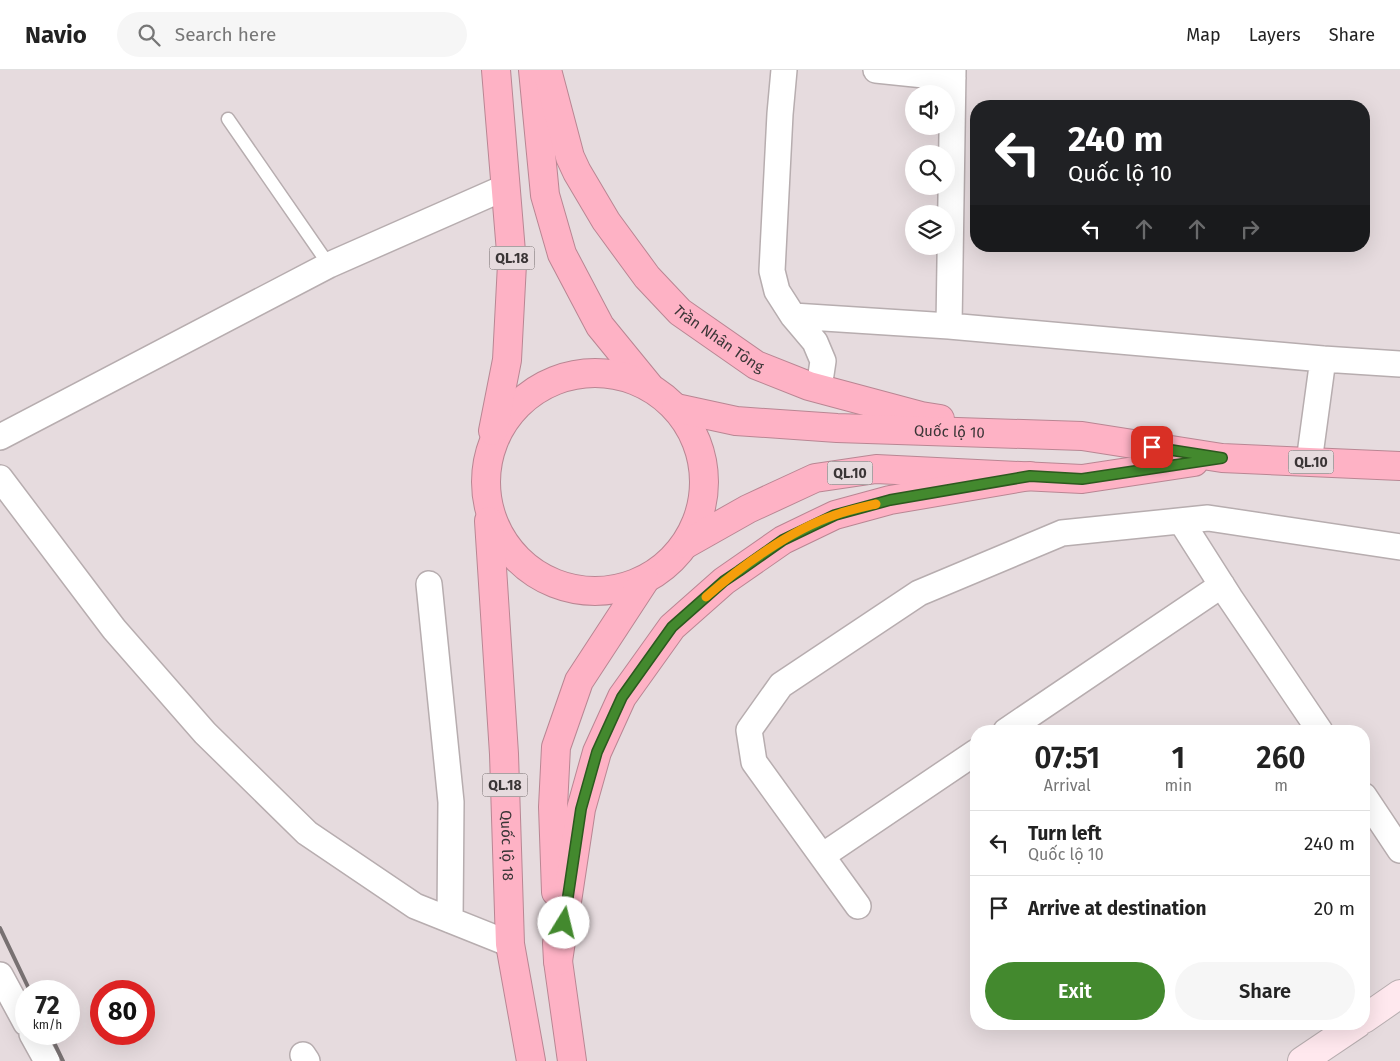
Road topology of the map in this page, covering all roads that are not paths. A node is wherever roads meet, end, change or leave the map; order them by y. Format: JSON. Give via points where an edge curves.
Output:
{"nodes":[{"id":1,"x":496,"y":70,"type":"edge"},
{"id":2,"x":533,"y":70,"type":"edge"},
{"id":3,"x":547,"y":70,"type":"edge"},
{"id":4,"x":784,"y":70,"type":"edge"},
{"id":5,"x":876,"y":70,"type":"edge"},
{"id":6,"x":953,"y":74,"type":"edge"},
{"id":7,"x":228,"y":119,"type":"dead end"},
{"id":8,"x":506,"y":187,"type":"junction"},
{"id":9,"x":329,"y":264,"type":"junction"},
{"id":10,"x":793,"y":316,"type":"junction"},
{"id":11,"x":950,"y":326,"type":"junction"},
{"id":12,"x":1323,"y":359,"type":"junction"},
{"id":13,"x":1400,"y":364,"type":"edge"},
{"id":14,"x":650,"y":388,"type":"junction"},
{"id":15,"x":819,"y":388,"type":"junction"},
{"id":16,"x":676,"y":408,"type":"junction"},
{"id":17,"x":1028,"y":435,"type":"junction"},
{"id":18,"x":0,"y":437,"type":"edge"},
{"id":19,"x":491,"y":445,"type":"junction"},
{"id":20,"x":1222,"y":458,"type":"junction"},
{"id":21,"x":1309,"y":462,"type":"junction"},
{"id":22,"x":1400,"y":466,"type":"edge"},
{"id":23,"x":1030,"y":476,"type":"junction"},
{"id":24,"x":0,"y":478,"type":"edge"},
{"id":25,"x":488,"y":507,"type":"junction"},
{"id":26,"x":1181,"y":521,"type":"junction"},
{"id":27,"x":686,"y":544,"type":"junction"},
{"id":28,"x":1400,"y":547,"type":"edge"},
{"id":29,"x":646,"y":580,"type":"junction"},
{"id":30,"x":429,"y":584,"type":"dead end"},
{"id":31,"x":1222,"y":585,"type":"junction"},
{"id":32,"x":1015,"y":725,"type":"edge"},
{"id":33,"x":1316,"y":725,"type":"edge"},
{"id":34,"x":970,"y":756,"type":"edge"},
{"id":35,"x":1370,"y":805,"type":"edge"},
{"id":36,"x":1400,"y":850,"type":"edge"},
{"id":37,"x":822,"y":856,"type":"junction"},
{"id":38,"x":858,"y":906,"type":"dead end"},
{"id":39,"x":450,"y":920,"type":"junction"},
{"id":40,"x":510,"y":944,"type":"junction"},
{"id":41,"x":558,"y":961,"type":"junction"},
{"id":42,"x":1,"y":981,"type":"edge"},
{"id":43,"x":1400,"y":994,"type":"edge"},
{"id":44,"x":15,"y":1005,"type":"edge"},
{"id":45,"x":1370,"y":1015,"type":"edge"},
{"id":46,"x":1348,"y":1030,"type":"edge"},
{"id":47,"x":38,"y":1045,"type":"edge"},
{"id":48,"x":47,"y":1061,"type":"edge"},
{"id":49,"x":531,"y":1061,"type":"edge"},
{"id":50,"x":572,"y":1061,"type":"edge"},
{"id":51,"x":1302,"y":1061,"type":"edge"}],
"edges":[{"from":1,"to":8,"type":"highway","number":"QL.18"},
{"from":2,"to":14,"type":"highway","via":[[546,195],[562,254],[600,326]]},
{"from":3,"to":15,"type":"highway","name":"Trần Nhân Tông","via":[[577,172],[606,221],[647,277],[680,312],[756,365]]},
{"from":4,"to":10,"type":"street","via":[[772,271],[777,291]]},
{"from":5,"to":6,"type":"street"},
{"from":6,"to":11,"type":"street"},
{"from":7,"to":9,"type":"lane"},
{"from":8,"to":9,"type":"street"},
{"from":8,"to":19,"type":"highway","number":"QL.18","via":[[512,264],[507,360]]},
{"from":9,"to":18,"type":"street"},
{"from":10,"to":11,"type":"street"},
{"from":10,"to":15,"type":"street","via":[[815,342],[824,362]]},
{"from":11,"to":12,"type":"street"},
{"from":12,"to":13,"type":"street"},
{"from":12,"to":21,"type":"street"},
{"from":14,"to":16,"type":"highway"},
{"from":14,"to":19,"type":"highway","via":[[620,375],[588,372],[557,378],[528,394],[506,417]]},
{"from":15,"to":17,"type":"highway","name":"Trần Nhân Tông","via":[[921,416]]},
{"from":16,"to":17,"type":"highway","name":"Quốc lộ 10","number":"QL.10","via":[[745,421]]},
{"from":16,"to":27,"type":"highway","via":[[692,432],[702,460],[704,489],[699,518]]},
{"from":17,"to":20,"type":"highway","name":"Quốc lộ 10","number":"QL.10","via":[[1082,436]]},
{"from":19,"to":25,"type":"highway","via":[[485,476]]},
{"from":20,"to":21,"type":"highway","name":"Quốc lộ 10","number":"QL.10"},
{"from":20,"to":23,"type":"highway","name":"Quốc lộ 10","number":"QL.10","via":[[1082,479]]},
{"from":21,"to":22,"type":"highway","name":"Quốc lộ 10","number":"QL.10"},
{"from":23,"to":27,"type":"highway","name":"Quốc lộ 10","number":"QL.10","via":[[876,469],[815,478]]},
{"from":23,"to":41,"type":"highway","name":"Quốc lộ 10","via":[[890,500],[835,515],[783,540],[724,581],[672,627],[622,697],[597,752],[581,809]]},
{"from":24,"to":39,"type":"street","via":[[114,629],[205,733],[307,833],[415,906]]},
{"from":25,"to":29,"type":"highway","via":[[500,538],[521,564],[549,582],[581,592],[614,591]]},
{"from":25,"to":40,"type":"highway","name":"Quốc lộ 18","number":"QL.18","via":[[504,754]]},
{"from":26,"to":28,"type":"street","via":[[1208,518]]},
{"from":26,"to":31,"type":"street"},
{"from":26,"to":37,"type":"street","via":[[1062,533],[919,593],[781,685],[749,730],[754,762]]},
{"from":27,"to":29,"type":"highway","via":[[668,565]]},
{"from":29,"to":41,"type":"highway","via":[[579,681],[556,747],[553,807]]},
{"from":30,"to":39,"type":"street","via":[[451,802]]},
{"from":31,"to":32,"type":"street"},
{"from":31,"to":33,"type":"street"},
{"from":34,"to":37,"type":"street"},
{"from":35,"to":36,"type":"street"},
{"from":37,"to":38,"type":"street"},
{"from":39,"to":40,"type":"street"},
{"from":40,"to":49,"type":"highway","name":"Quốc lộ 18","number":"QL.18"},
{"from":41,"to":50,"type":"highway"},
{"from":42,"to":44,"type":"street"},
{"from":43,"to":45,"type":"street"},
{"from":46,"to":51,"type":"street"},
{"from":47,"to":48,"type":"street"}]}
